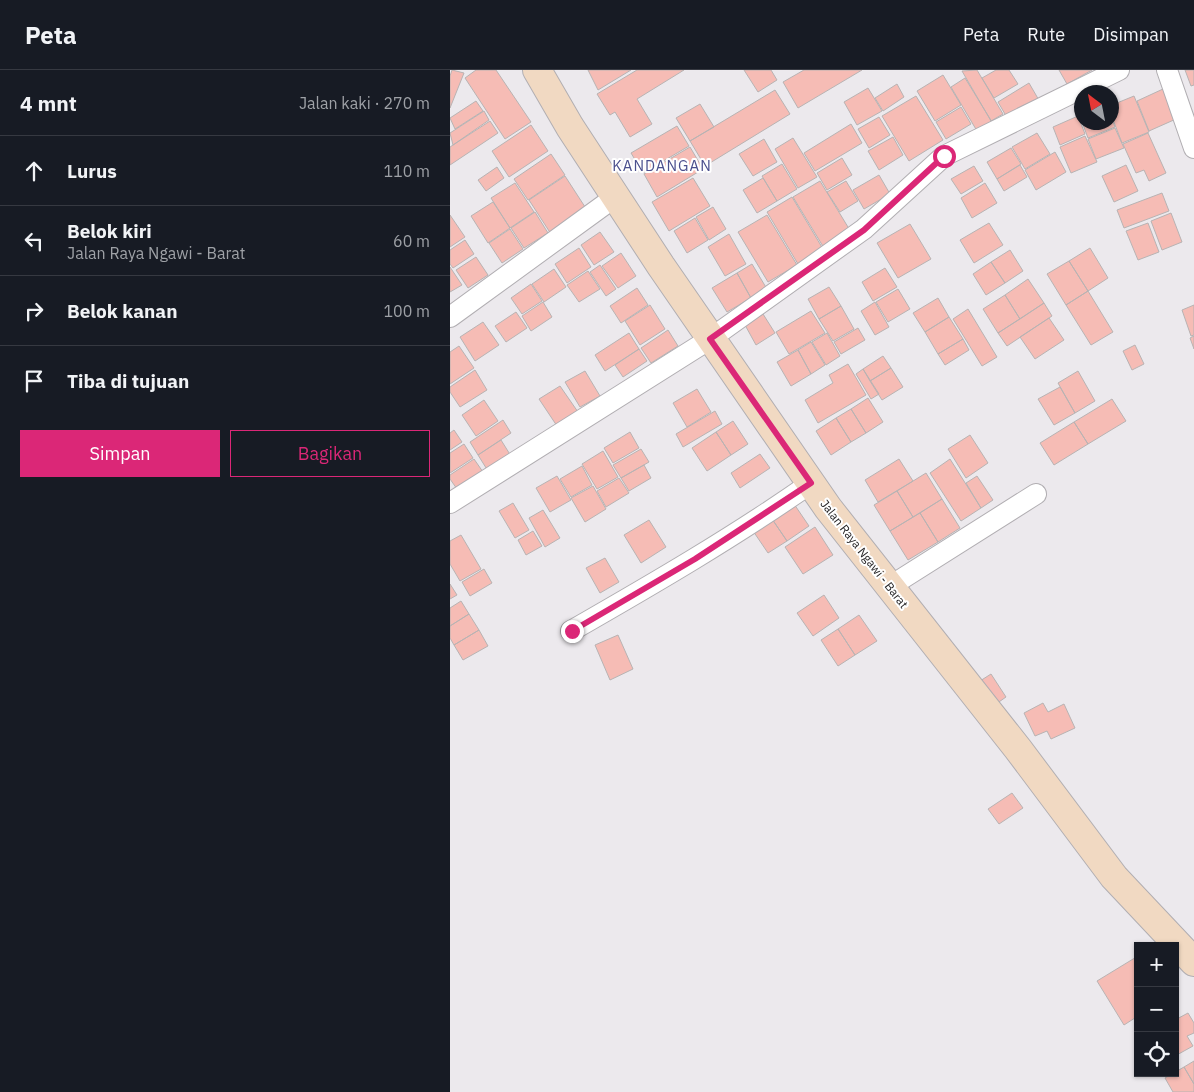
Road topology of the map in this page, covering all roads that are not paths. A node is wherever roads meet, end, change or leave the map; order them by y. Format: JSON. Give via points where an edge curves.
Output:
{"nodes":[{"id":1,"x":537,"y":70,"type":"edge"},
{"id":2,"x":1119,"y":70,"type":"edge"},
{"id":3,"x":1167,"y":70,"type":"edge"},
{"id":4,"x":1194,"y":148,"type":"edge"},
{"id":5,"x":616,"y":196,"type":"junction"},
{"id":6,"x":450,"y":317,"type":"edge"},
{"id":7,"x":710,"y":339,"type":"junction"},
{"id":8,"x":811,"y":483,"type":"junction"},
{"id":9,"x":1036,"y":494,"type":"dead end"},
{"id":10,"x":450,"y":503,"type":"edge"},
{"id":11,"x":889,"y":587,"type":"junction"},
{"id":12,"x":572,"y":631,"type":"dead end"},
{"id":13,"x":1194,"y":962,"type":"edge"}],
"edges":[{"from":1,"to":5,"type":"main road","name":"Jalan Raya Ngawi - Barat"},
{"from":2,"to":7,"type":"street","via":[[944,156],[864,230]]},
{"from":3,"to":4,"type":"street"},
{"from":5,"to":6,"type":"street"},
{"from":5,"to":7,"type":"main road","name":"Jalan Raya Ngawi - Barat"},
{"from":7,"to":8,"type":"main road","name":"Jalan Raya Ngawi - Barat"},
{"from":7,"to":10,"type":"street"},
{"from":8,"to":11,"type":"main road","name":"Jalan Raya Ngawi - Barat"},
{"from":8,"to":12,"type":"street","via":[[695,559]]},
{"from":9,"to":11,"type":"street"},
{"from":11,"to":13,"type":"main road","name":"Jalan Raya Ngawi - Barat","via":[[1018,749],[1114,877]]}]}
